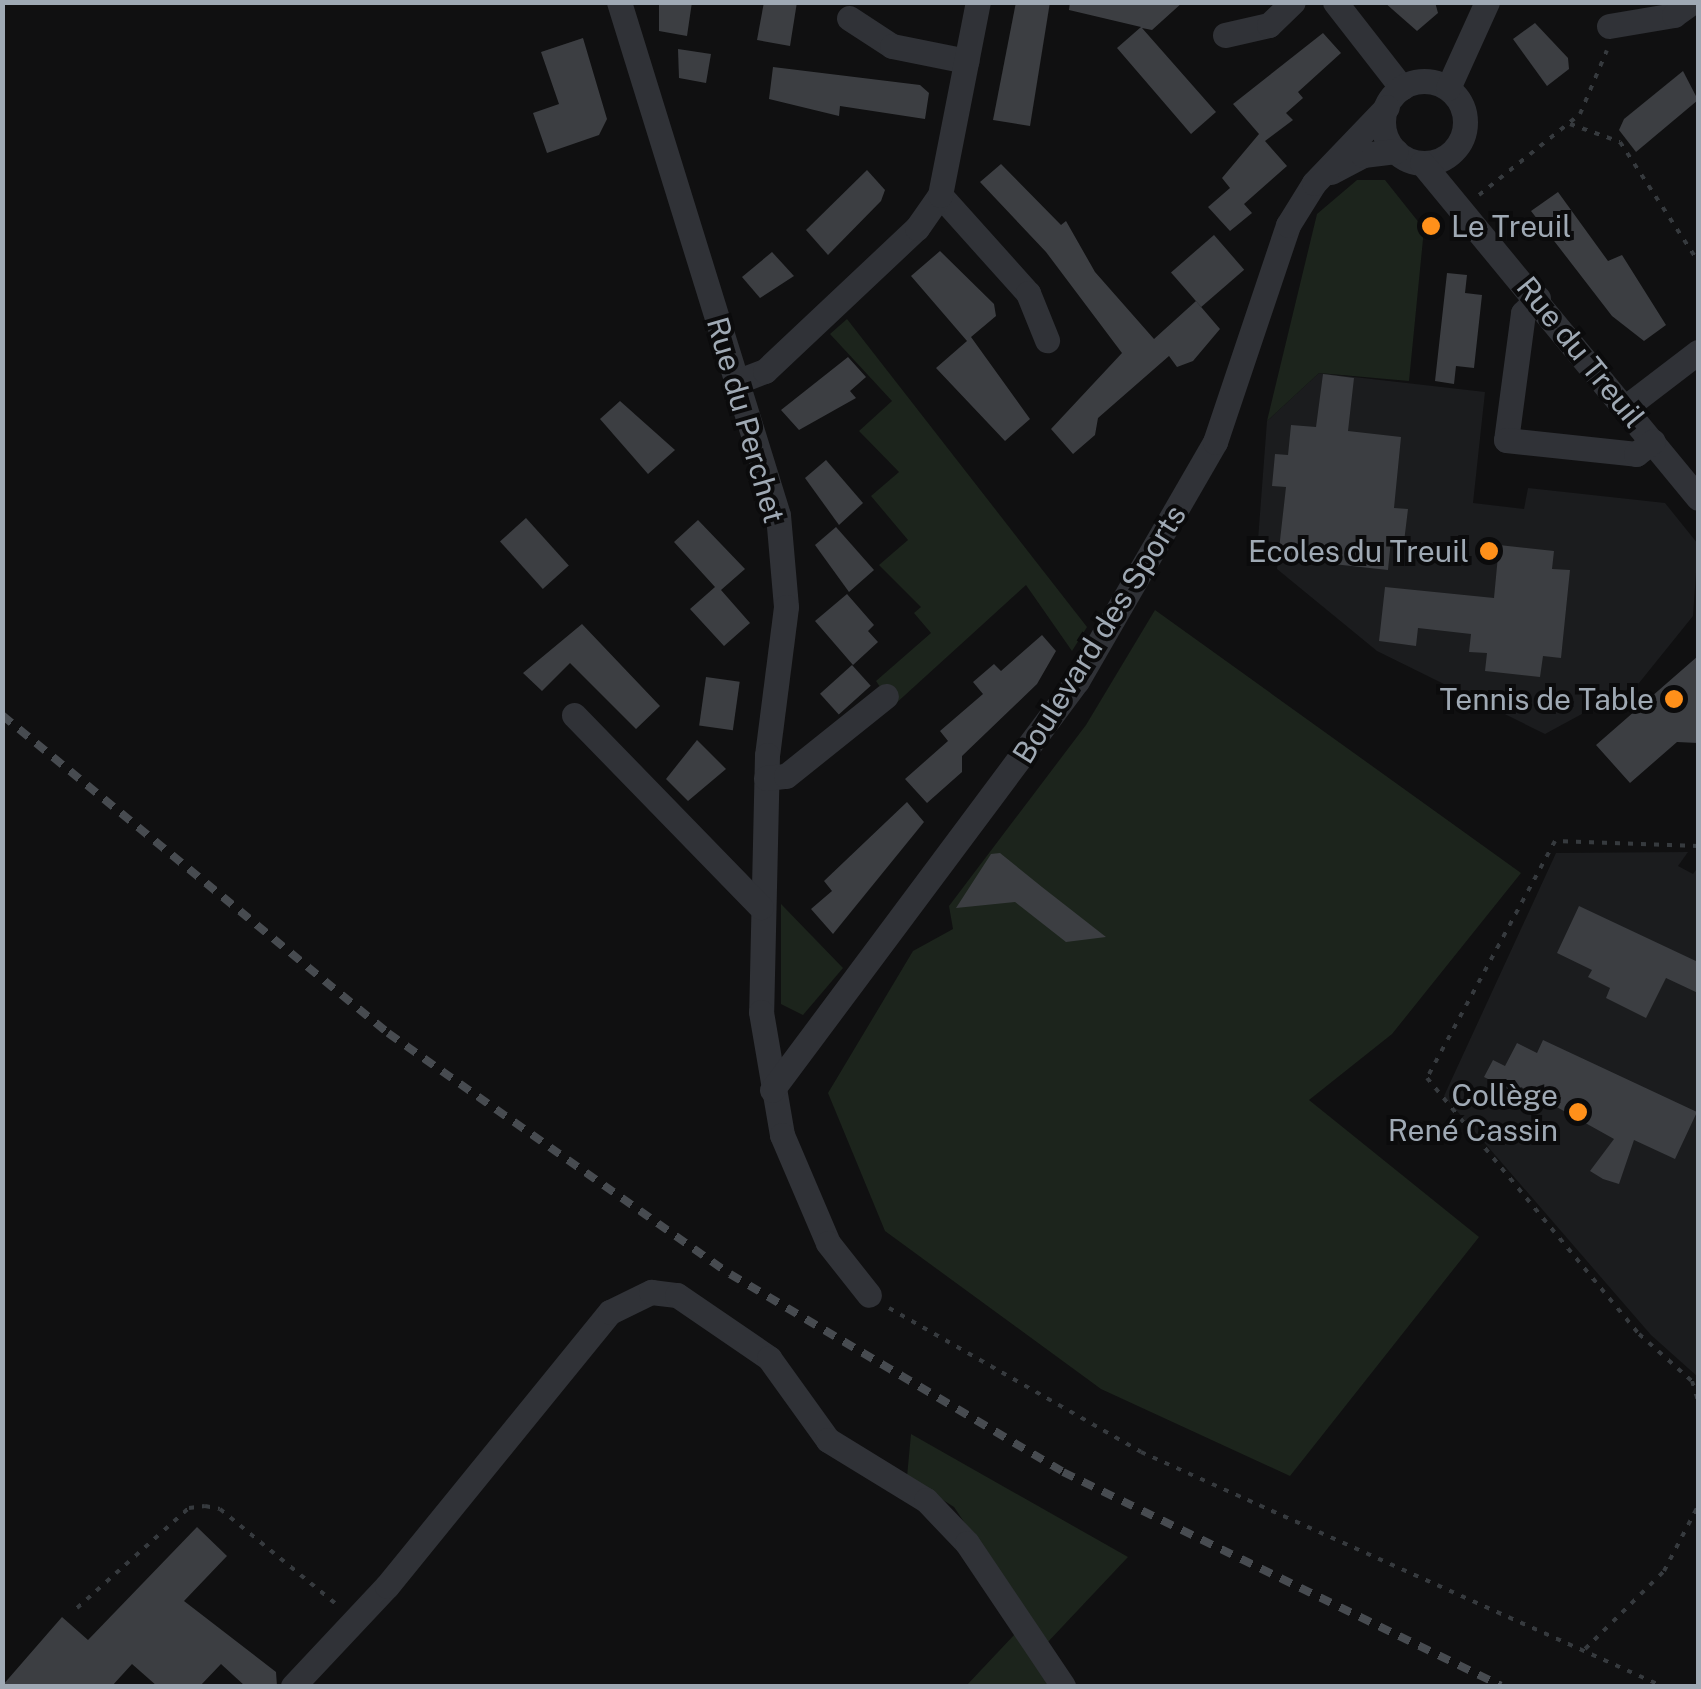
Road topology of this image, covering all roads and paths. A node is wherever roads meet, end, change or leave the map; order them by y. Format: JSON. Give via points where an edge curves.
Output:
{"nodes":[{"id":1,"x":619,"y":2,"type":"edge"},
{"id":2,"x":978,"y":2,"type":"edge"},
{"id":3,"x":1293,"y":2,"type":"edge"},
{"id":4,"x":1335,"y":2,"type":"edge"},
{"id":5,"x":1486,"y":2,"type":"edge"},
{"id":6,"x":1692,"y":2,"type":"edge"},
{"id":7,"x":849,"y":18,"type":"dead end"},
{"id":8,"x":1609,"y":26,"type":"joint"},
{"id":9,"x":1225,"y":35,"type":"dead end"},
{"id":10,"x":967,"y":61,"type":"junction"},
{"id":11,"x":1448,"y":88,"type":"junction"},
{"id":12,"x":1394,"y":97,"type":"junction"},
{"id":13,"x":1570,"y":124,"type":"junction"},
{"id":14,"x":1460,"y":142,"type":"junction"},
{"id":15,"x":1396,"y":152,"type":"junction"},
{"id":16,"x":1422,"y":163,"type":"junction"},
{"id":17,"x":1314,"y":183,"type":"junction"},
{"id":18,"x":940,"y":195,"type":"junction"},
{"id":19,"x":1463,"y":207,"type":"junction"},
{"id":20,"x":1698,"y":261,"type":"edge"},
{"id":21,"x":1538,"y":298,"type":"junction"},
{"id":22,"x":1048,"y":340,"type":"dead end"},
{"id":23,"x":1698,"y":352,"type":"edge"},
{"id":24,"x":736,"y":382,"type":"junction"},
{"id":25,"x":1626,"y":407,"type":"junction"},
{"id":26,"x":1653,"y":441,"type":"junction"},
{"id":27,"x":1698,"y":498,"type":"edge"},
{"id":28,"x":886,"y":696,"type":"dead end"},
{"id":29,"x":574,"y":716,"type":"dead end"},
{"id":30,"x":766,"y":778,"type":"junction"},
{"id":31,"x":1698,"y":846,"type":"edge"},
{"id":32,"x":761,"y":907,"type":"junction"},
{"id":33,"x":772,"y":1090,"type":"junction"},
{"id":34,"x":868,"y":1295,"type":"joint"},
{"id":35,"x":1698,"y":1402,"type":"edge"},
{"id":36,"x":1698,"y":1506,"type":"edge"},
{"id":37,"x":76,"y":1608,"type":"dead end"},
{"id":38,"x":355,"y":1620,"type":"junction"},
{"id":39,"x":1583,"y":1650,"type":"junction"},
{"id":40,"x":293,"y":1686,"type":"edge"},
{"id":41,"x":1063,"y":1686,"type":"edge"},
{"id":42,"x":1662,"y":1686,"type":"edge"}],
"edges":[{"from":1,"to":24,"type":"street","name":"Rue du Perchet"},
{"from":2,"to":10,"type":"street"},
{"from":3,"to":9,"type":"street","via":[[1269,25]]},
{"from":4,"to":12,"type":"street"},
{"from":5,"to":11,"type":"street"},
{"from":6,"to":8,"type":"street","via":[[1674,15]]},
{"from":7,"to":10,"type":"street","via":[[892,46]]},
{"from":8,"to":13,"type":"path","via":[[1599,82]]},
{"from":10,"to":18,"type":"street"},
{"from":11,"to":12,"type":"street","via":[[1425,81]]},
{"from":11,"to":14,"type":"street","via":[[1462,107]]},
{"from":12,"to":15,"type":"street","via":[[1384,131]]},
{"from":12,"to":17,"type":"street","name":"Boulevard des Sports"},
{"from":13,"to":19,"type":"path"},
{"from":13,"to":20,"type":"path","via":[[1620,142]]},
{"from":14,"to":16,"type":"street","via":[[1448,156]]},
{"from":14,"to":19,"type":"street"},
{"from":15,"to":16,"type":"street"},
{"from":15,"to":17,"type":"street","name":"Boulevard des Sports","via":[[1363,156]]},
{"from":16,"to":19,"type":"street","name":"Rue du Treuil"},
{"from":17,"to":33,"type":"street","name":"Boulevard des Sports","via":[[1288,225],[1215,442],[1077,682]]},
{"from":18,"to":22,"type":"street","via":[[1028,292]]},
{"from":18,"to":24,"type":"street","via":[[916,228],[765,371]]},
{"from":19,"to":21,"type":"street","name":"Rue du Treuil"},
{"from":21,"to":25,"type":"street","name":"Rue du Treuil"},
{"from":21,"to":26,"type":"street","via":[[1523,312],[1506,440],[1636,454]]},
{"from":23,"to":25,"type":"street"},
{"from":24,"to":30,"type":"street","name":"Rue du Perchet","via":[[784,558]]},
{"from":25,"to":26,"type":"street","name":"Rue du Treuil"},
{"from":26,"to":27,"type":"street","name":"Rue du Treuil"},
{"from":28,"to":30,"type":"street","via":[[786,776]]},
{"from":29,"to":32,"type":"street"},
{"from":30,"to":32,"type":"street","name":"Rue du Perchet"},
{"from":31,"to":35,"type":"path","via":[[1555,840],[1427,1078],[1639,1334],[1692,1381]]},
{"from":32,"to":33,"type":"street","name":"Rue du Perchet","via":[[761,1012]]},
{"from":33,"to":34,"type":"street","name":"Rue du Perchet","via":[[782,1135],[828,1243]]},
{"from":34,"to":39,"type":"path","via":[[1141,1452]]},
{"from":36,"to":39,"type":"path","via":[[1664,1571]]},
{"from":37,"to":38,"type":"path","via":[[189,1508],[205,1506],[230,1516]]},
{"from":38,"to":40,"type":"street"},
{"from":38,"to":41,"type":"street","via":[[610,1312],[635,1294],[677,1295],[769,1358],[828,1440],[926,1500],[967,1543]]},
{"from":39,"to":42,"type":"path"}]}
